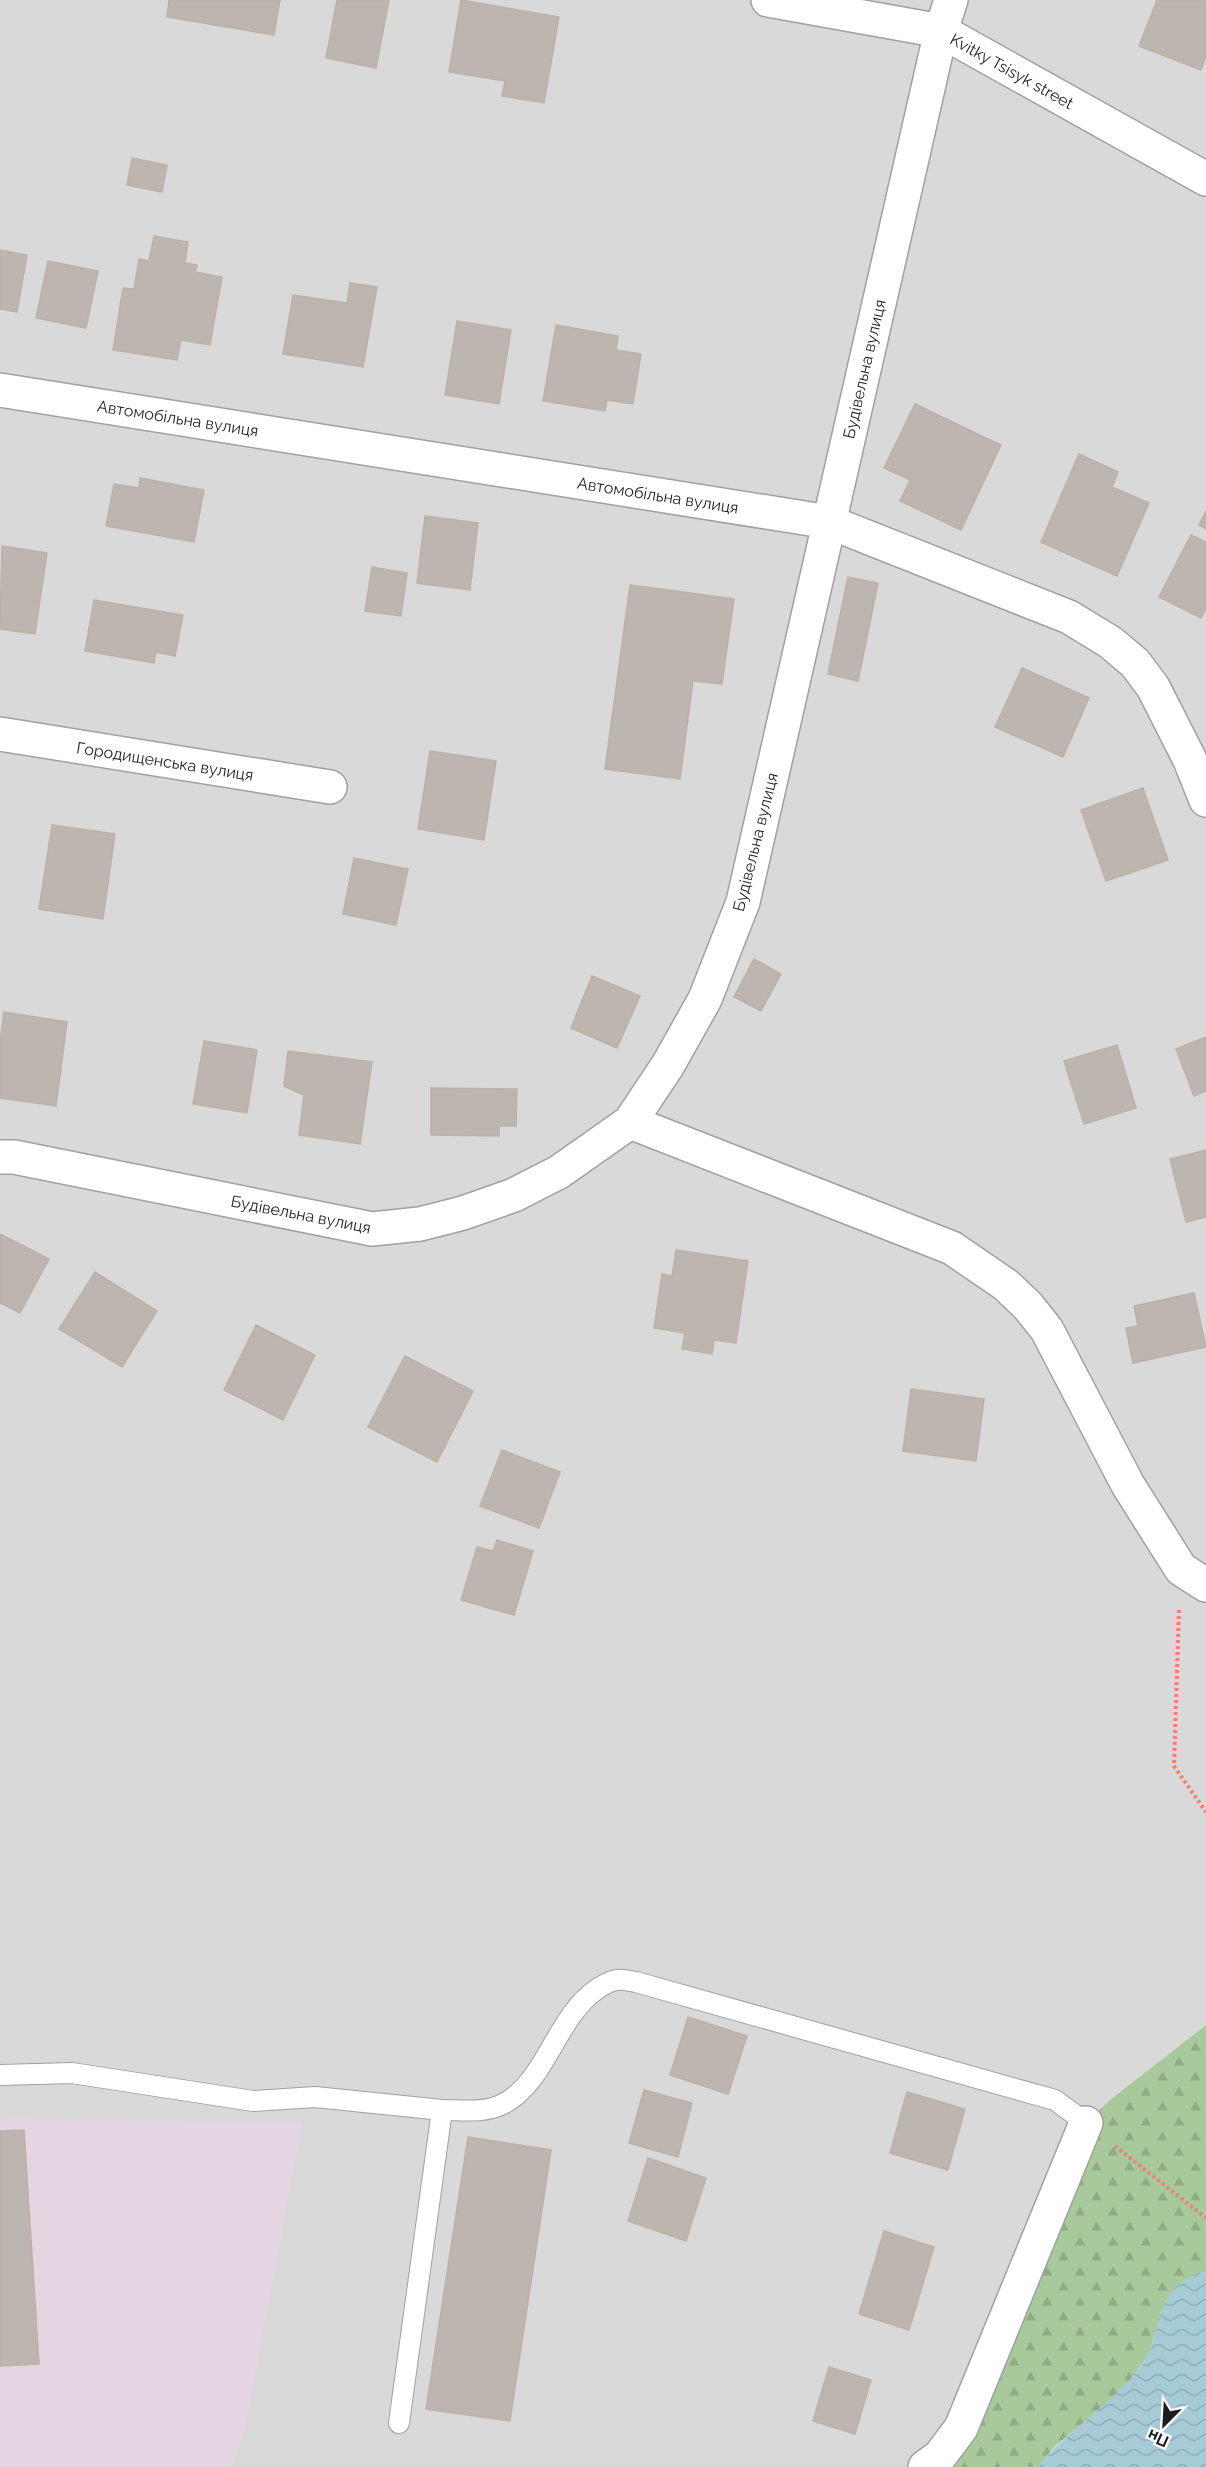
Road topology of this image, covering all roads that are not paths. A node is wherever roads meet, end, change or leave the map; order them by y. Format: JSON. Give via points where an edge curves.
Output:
{"nodes":[{"id":1,"x":768,"y":0,"type":"edge"},
{"id":2,"x":951,"y":0,"type":"edge"},
{"id":3,"x":941,"y":31,"type":"junction"},
{"id":4,"x":1206,"y":179,"type":"edge"},
{"id":5,"x":0,"y":390,"type":"edge"},
{"id":6,"x":829,"y":522,"type":"junction"},
{"id":7,"x":0,"y":734,"type":"edge"},
{"id":8,"x":330,"y":787,"type":"dead end"},
{"id":9,"x":1206,"y":800,"type":"edge"},
{"id":10,"x":630,"y":1122,"type":"junction"},
{"id":11,"x":0,"y":1157,"type":"edge"},
{"id":12,"x":1193,"y":1577,"type":"edge"},
{"id":13,"x":0,"y":2075,"type":"edge"},
{"id":14,"x":442,"y":2110,"type":"junction"},
{"id":15,"x":1086,"y":2123,"type":"joint"},
{"id":16,"x":399,"y":2422,"type":"dead end"},
{"id":17,"x":926,"y":2467,"type":"edge"}],
"edges":[{"from":1,"to":3,"type":"street","name":"Kvitky Tsisyk street"},
{"from":2,"to":3,"type":"street","name":"Будівельна вулиця"},
{"from":3,"to":4,"type":"street","name":"Kvitky Tsisyk street"},
{"from":3,"to":6,"type":"street","name":"Будівельна вулиця"},
{"from":5,"to":6,"type":"street","name":"Автомобільна вулиця"},
{"from":6,"to":9,"type":"street","name":"Автомобільна вулиця","via":[[1069,618],[1110,642],[1135,663],[1153,687]]},
{"from":6,"to":10,"type":"street","name":"Будівельна вулиця","via":[[743,902],[705,999]]},
{"from":7,"to":8,"type":"street","name":"Городищенська вулиця"},
{"from":10,"to":11,"type":"street","name":"Будівельна вулиця","via":[[559,1172],[514,1195],[420,1224],[372,1229]]},
{"from":10,"to":12,"type":"street","via":[[952,1248],[1005,1285],[1047,1330],[1128,1485]]},
{"from":13,"to":14,"type":"lane","via":[[72,2073],[253,2101],[315,2097]]},
{"from":14,"to":15,"type":"lane","via":[[482,2110],[513,2098],[536,2072],[572,2011],[585,1997],[616,1980],[636,1982],[1055,2100]]},
{"from":14,"to":16,"type":"lane"},
{"from":15,"to":17,"type":"street","via":[[961,2428]]}]}
